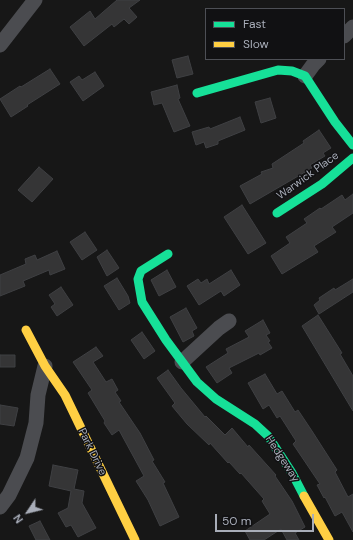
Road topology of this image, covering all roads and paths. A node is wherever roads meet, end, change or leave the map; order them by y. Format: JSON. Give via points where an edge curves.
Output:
{"nodes":[{"id":1,"x":35,"y":0,"type":"edge"},
{"id":2,"x":353,"y":27,"type":"edge"},
{"id":3,"x":345,"y":35,"type":"edge"},
{"id":4,"x":0,"y":45,"type":"edge"},
{"id":5,"x":318,"y":60,"type":"edge"},
{"id":6,"x":305,"y":76,"type":"junction"},
{"id":7,"x":197,"y":93,"type":"dead end"},
{"id":8,"x":353,"y":145,"type":"edge"},
{"id":9,"x":353,"y":158,"type":"edge"},
{"id":10,"x":277,"y":213,"type":"dead end"},
{"id":11,"x":168,"y":254,"type":"dead end"},
{"id":12,"x":230,"y":321,"type":"dead end"},
{"id":13,"x":26,"y":330,"type":"dead end"},
{"id":14,"x":182,"y":362,"type":"junction"},
{"id":15,"x":45,"y":366,"type":"junction"},
{"id":16,"x":0,"y":506,"type":"edge"},
{"id":17,"x":135,"y":540,"type":"edge"},
{"id":18,"x":329,"y":540,"type":"edge"}],
"edges":[{"from":1,"to":4,"type":"street"},
{"from":2,"to":3,"type":"street"},
{"from":5,"to":6,"type":"street"},
{"from":6,"to":7,"type":"street","via":[[292,71],[278,70]]},
{"from":6,"to":8,"type":"street"},
{"from":9,"to":10,"type":"street","name":"Warwick Place","via":[[322,184]]},
{"from":11,"to":14,"type":"street","name":"Hedgeway","via":[[141,271],[138,279],[139,290],[142,302]]},
{"from":12,"to":14,"type":"street","via":[[218,328]]},
{"from":13,"to":15,"type":"street","name":"Park Drive"},
{"from":14,"to":18,"type":"street","name":"Hedgeway","via":[[197,382],[216,399],[255,424],[268,436],[296,479]]},
{"from":15,"to":16,"type":"street","via":[[38,395],[36,423],[27,458],[9,495]]},
{"from":15,"to":17,"type":"street","name":"Park Drive","via":[[65,394]]}]}
